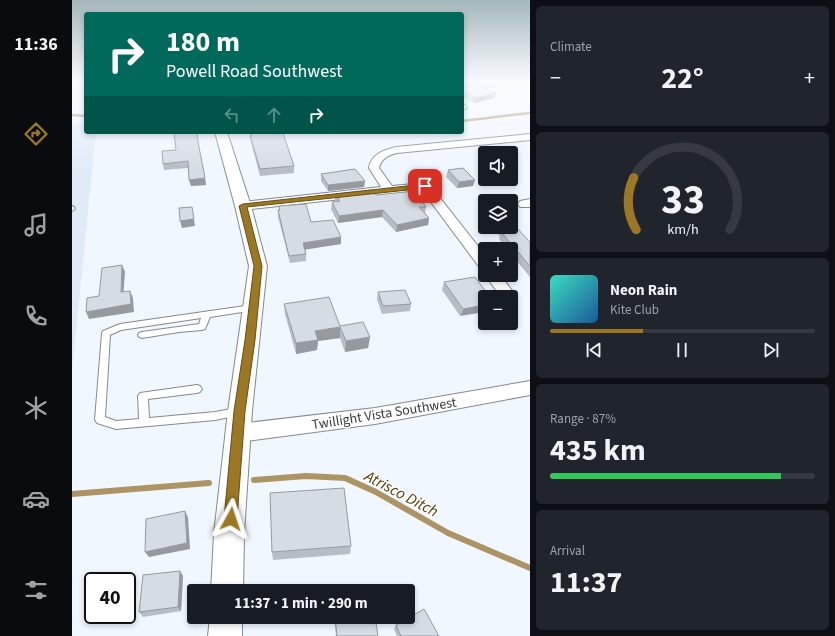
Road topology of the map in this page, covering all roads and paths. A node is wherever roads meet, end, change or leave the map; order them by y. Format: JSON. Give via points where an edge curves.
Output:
{"nodes":[{"id":1,"x":222,"y":134,"type":"edge"},
{"id":2,"x":530,"y":137,"type":"edge"},
{"id":3,"x":389,"y":190,"type":"junction"},
{"id":4,"x":243,"y":206,"type":"junction"},
{"id":5,"x":478,"y":256,"type":"edge"},
{"id":6,"x":498,"y":282,"type":"edge"},
{"id":7,"x":504,"y":290,"type":"edge"},
{"id":8,"x":253,"y":308,"type":"junction"},
{"id":9,"x":207,"y":314,"type":"junction"},
{"id":10,"x":142,"y":335,"type":"dead end"},
{"id":11,"x":530,"y":388,"type":"edge"},
{"id":12,"x":197,"y":389,"type":"dead end"},
{"id":13,"x":240,"y":411,"type":"junction"},
{"id":14,"x":144,"y":422,"type":"junction"},
{"id":15,"x":238,"y":438,"type":"junction"},
{"id":16,"x":227,"y":584,"type":"edge"},
{"id":17,"x":226,"y":624,"type":"edge"},
{"id":18,"x":226,"y":636,"type":"edge"}],
"edges":[{"from":1,"to":4,"type":"street"},
{"from":2,"to":3,"type":"street","via":[[385,153],[374,162],[374,168]]},
{"from":3,"to":4,"type":"street"},
{"from":3,"to":5,"type":"street","via":[[425,186]]},
{"from":4,"to":8,"type":"street","via":[[258,266]]},
{"from":6,"to":7,"type":"street"},
{"from":8,"to":9,"type":"lane"},
{"from":8,"to":13,"type":"street"},
{"from":9,"to":10,"type":"lane","via":[[202,327]]},
{"from":9,"to":14,"type":"lane","via":[[120,327],[106,333],[100,420],[116,425]]},
{"from":11,"to":15,"type":"street","name":"Twillight Vista Southwest"},
{"from":12,"to":14,"type":"lane","via":[[143,396]]},
{"from":13,"to":14,"type":"lane","via":[[215,416]]},
{"from":13,"to":15,"type":"street"},
{"from":15,"to":16,"type":"street"},
{"from":17,"to":18,"type":"street"}]}
